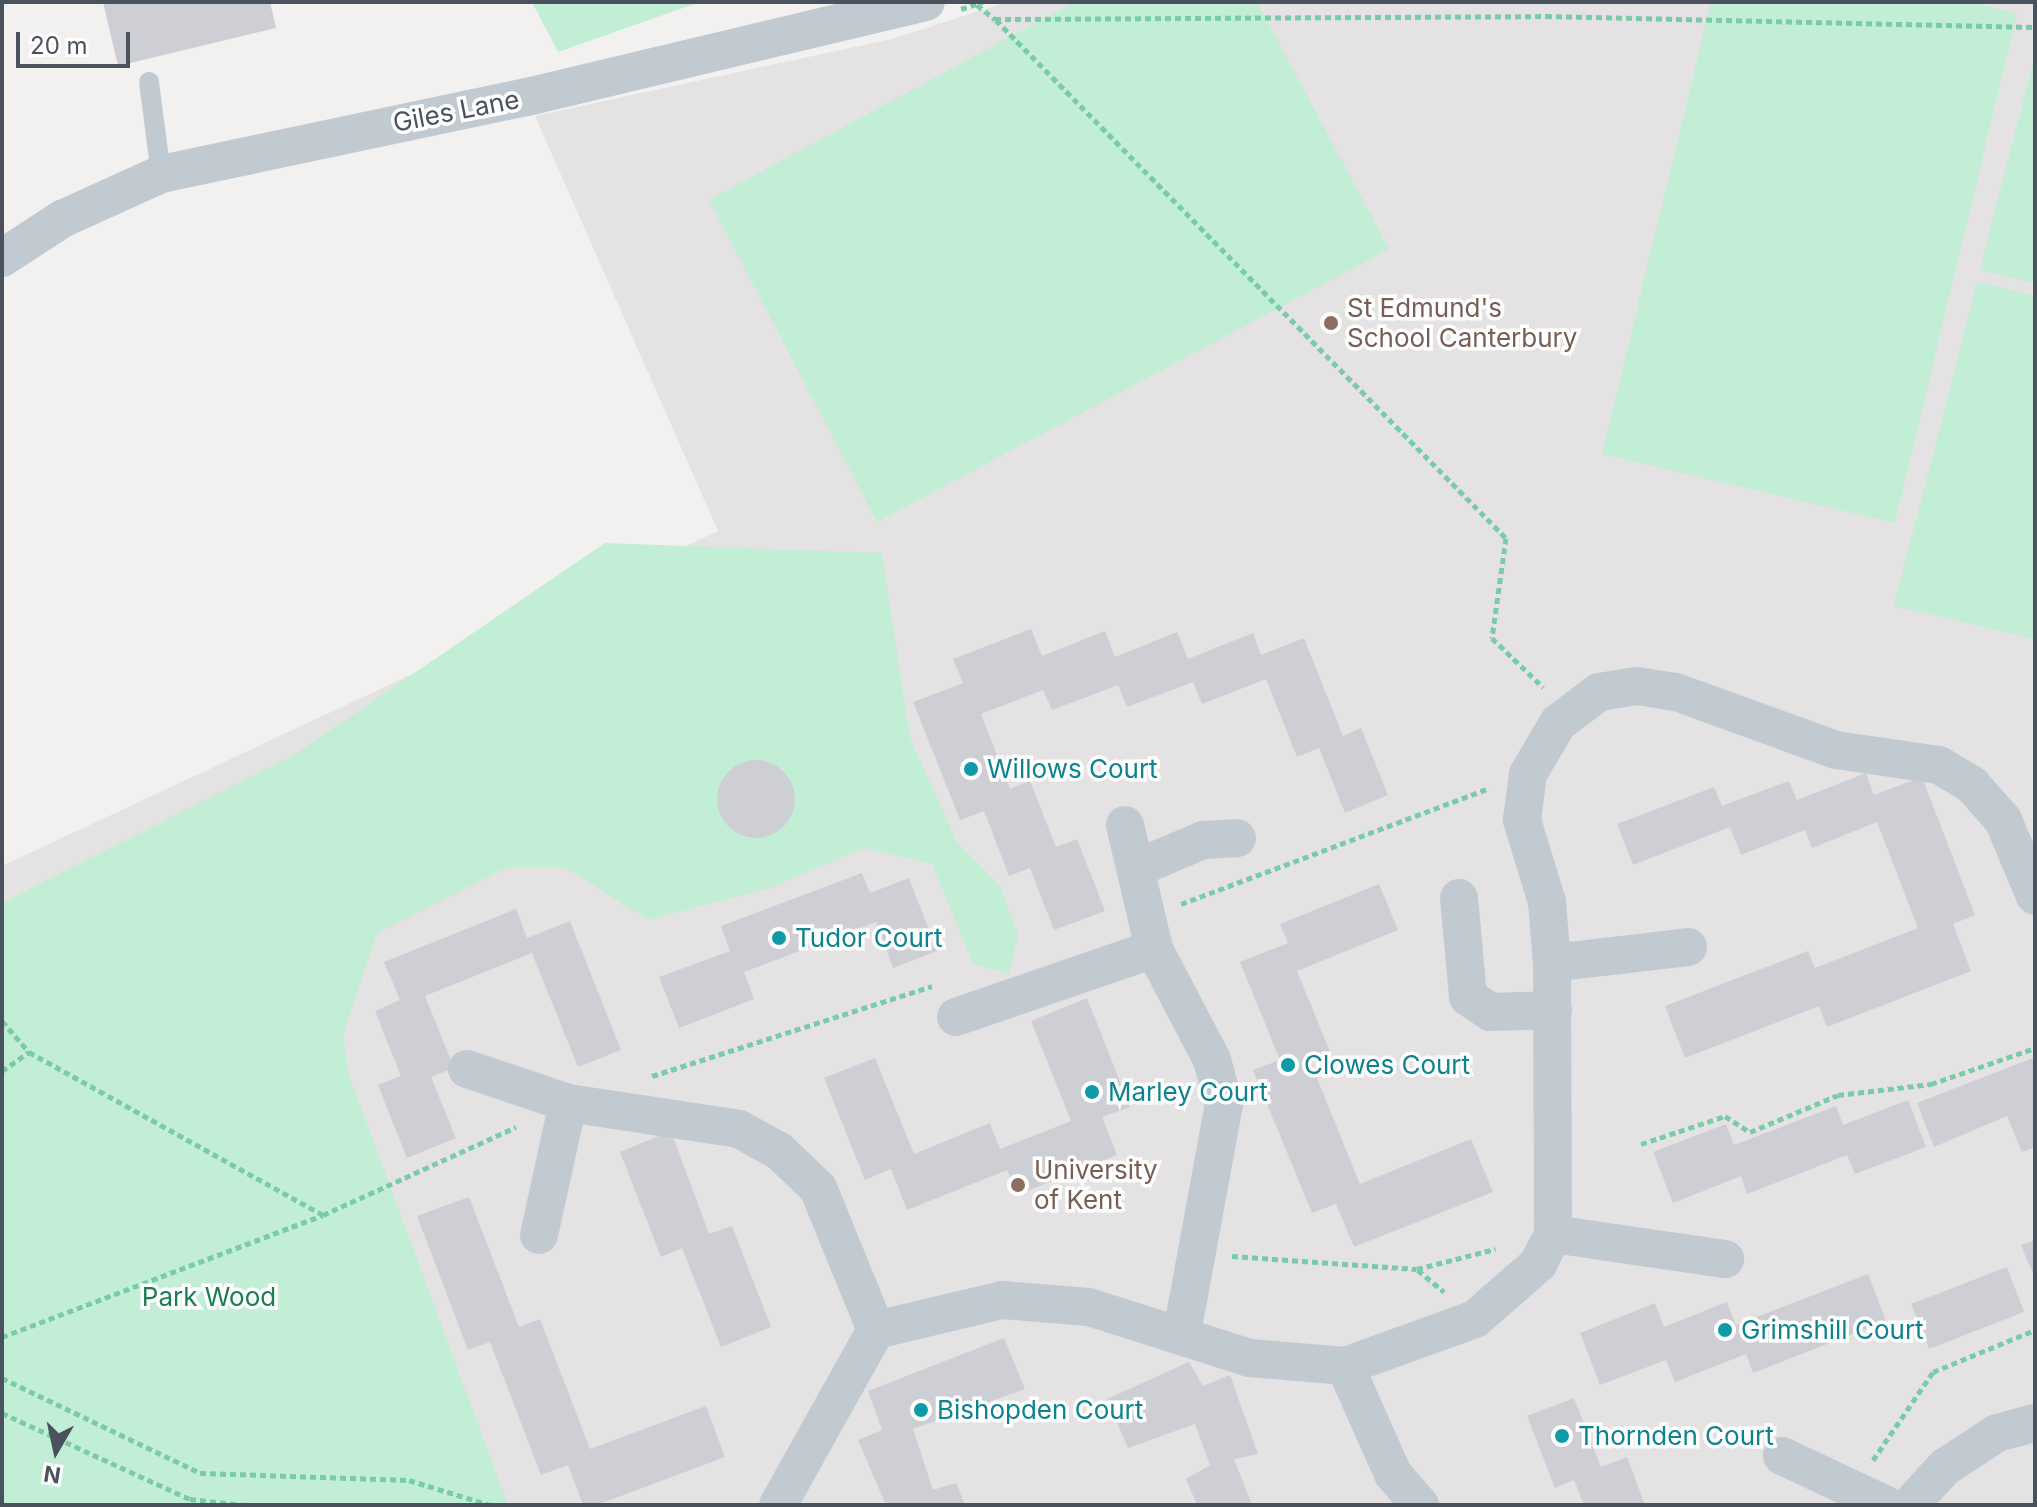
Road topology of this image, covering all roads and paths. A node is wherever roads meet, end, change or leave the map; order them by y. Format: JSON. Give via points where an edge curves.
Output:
{"nodes":[{"id":1,"x":926,"y":2,"type":"edge"},
{"id":2,"x":977,"y":5,"type":"dead end"},
{"id":3,"x":995,"y":19,"type":"junction"},
{"id":4,"x":2035,"y":27,"type":"edge"},
{"id":5,"x":149,"y":82,"type":"dead end"},
{"id":6,"x":161,"y":174,"type":"junction"},
{"id":7,"x":2,"y":258,"type":"edge"},
{"id":8,"x":1577,"y":709,"type":"junction"},
{"id":9,"x":1528,"y":774,"type":"junction"},
{"id":10,"x":1125,"y":825,"type":"dead end"},
{"id":11,"x":1237,"y":838,"type":"dead end"},
{"id":12,"x":1137,"y":868,"type":"junction"},
{"id":13,"x":2035,"y":896,"type":"edge"},
{"id":14,"x":1459,"y":898,"type":"dead end"},
{"id":15,"x":1151,"y":932,"type":"junction"},
{"id":16,"x":1688,"y":947,"type":"dead end"},
{"id":17,"x":1552,"y":963,"type":"junction"},
{"id":18,"x":939,"y":983,"type":"dead end"},
{"id":19,"x":1553,"y":1010,"type":"junction"},
{"id":20,"x":956,"y":1017,"type":"dead end"},
{"id":21,"x":2,"y":1021,"type":"edge"},
{"id":22,"x":2035,"y":1048,"type":"edge"},
{"id":23,"x":29,"y":1052,"type":"junction"},
{"id":24,"x":467,"y":1069,"type":"dead end"},
{"id":25,"x":2,"y":1071,"type":"edge"},
{"id":26,"x":642,"y":1079,"type":"dead end"},
{"id":27,"x":568,"y":1103,"type":"junction"},
{"id":28,"x":1641,"y":1144,"type":"dead end"},
{"id":29,"x":323,"y":1215,"type":"junction"},
{"id":30,"x":1553,"y":1234,"type":"junction"},
{"id":31,"x":539,"y":1235,"type":"dead end"},
{"id":32,"x":1202,"y":1254,"type":"junction"},
{"id":33,"x":1725,"y":1259,"type":"dead end"},
{"id":34,"x":876,"y":1330,"type":"junction"},
{"id":35,"x":2035,"y":1330,"type":"edge"},
{"id":36,"x":1182,"y":1333,"type":"junction"},
{"id":37,"x":2,"y":1337,"type":"edge"},
{"id":38,"x":1345,"y":1366,"type":"junction"},
{"id":39,"x":2,"y":1378,"type":"edge"},
{"id":40,"x":2,"y":1413,"type":"edge"},
{"id":41,"x":2035,"y":1423,"type":"edge"},
{"id":42,"x":1782,"y":1456,"type":"dead end"},
{"id":43,"x":1871,"y":1497,"type":"edge"},
{"id":44,"x":243,"y":1505,"type":"edge"},
{"id":45,"x":490,"y":1505,"type":"edge"},
{"id":46,"x":778,"y":1505,"type":"edge"},
{"id":47,"x":1420,"y":1505,"type":"edge"},
{"id":48,"x":1910,"y":1505,"type":"edge"}],
"edges":[{"from":1,"to":6,"type":"street","name":"Giles Lane","via":[[527,97]]},
{"from":2,"to":3,"type":"path"},
{"from":3,"to":4,"type":"path","via":[[1546,16]]},
{"from":3,"to":8,"type":"path","via":[[1506,538],[1492,638],[1526,675]]},
{"from":5,"to":6,"type":"lane"},
{"from":6,"to":7,"type":"street","name":"Giles Lane","via":[[62,219]]},
{"from":8,"to":9,"type":"street","via":[[1558,723]]},
{"from":8,"to":13,"type":"street","via":[[1599,692],[1637,686],[1717,705],[1836,750],[1939,765],[1972,785],[2003,820]]},
{"from":9,"to":15,"type":"path"},
{"from":9,"to":17,"type":"street","via":[[1522,820],[1547,902]]},
{"from":10,"to":12,"type":"street"},
{"from":11,"to":12,"type":"street","via":[[1203,840]]},
{"from":12,"to":15,"type":"street"},
{"from":14,"to":19,"type":"street","via":[[1468,997],[1490,1012]]},
{"from":15,"to":20,"type":"street"},
{"from":15,"to":32,"type":"street","via":[[1212,1060],[1224,1104]]},
{"from":16,"to":17,"type":"street"},
{"from":17,"to":19,"type":"street"},
{"from":18,"to":26,"type":"path"},
{"from":19,"to":30,"type":"street"},
{"from":21,"to":23,"type":"path"},
{"from":22,"to":28,"type":"path","via":[[1931,1084],[1838,1095],[1750,1132],[1725,1116]]},
{"from":23,"to":25,"type":"path"},
{"from":23,"to":29,"type":"path"},
{"from":24,"to":27,"type":"street"},
{"from":27,"to":29,"type":"path"},
{"from":27,"to":31,"type":"street"},
{"from":27,"to":34,"type":"street","via":[[692,1118],[739,1129],[779,1151],[818,1188]]},
{"from":29,"to":37,"type":"path"},
{"from":30,"to":32,"type":"path","via":[[1417,1269]]},
{"from":30,"to":33,"type":"street"},
{"from":30,"to":38,"type":"street","via":[[1538,1264],[1475,1319]]},
{"from":32,"to":36,"type":"street"},
{"from":34,"to":36,"type":"street","via":[[1002,1300],[1089,1307]]},
{"from":34,"to":46,"type":"street"},
{"from":35,"to":43,"type":"path","via":[[1933,1372]]},
{"from":36,"to":38,"type":"street","via":[[1250,1358]]},
{"from":38,"to":47,"type":"street","via":[[1393,1474]]},
{"from":39,"to":45,"type":"path","via":[[200,1473],[409,1480]]},
{"from":40,"to":44,"type":"path","via":[[190,1499]]},
{"from":41,"to":48,"type":"street","via":[[1997,1433],[1945,1467]]},
{"from":42,"to":43,"type":"street"}]}
